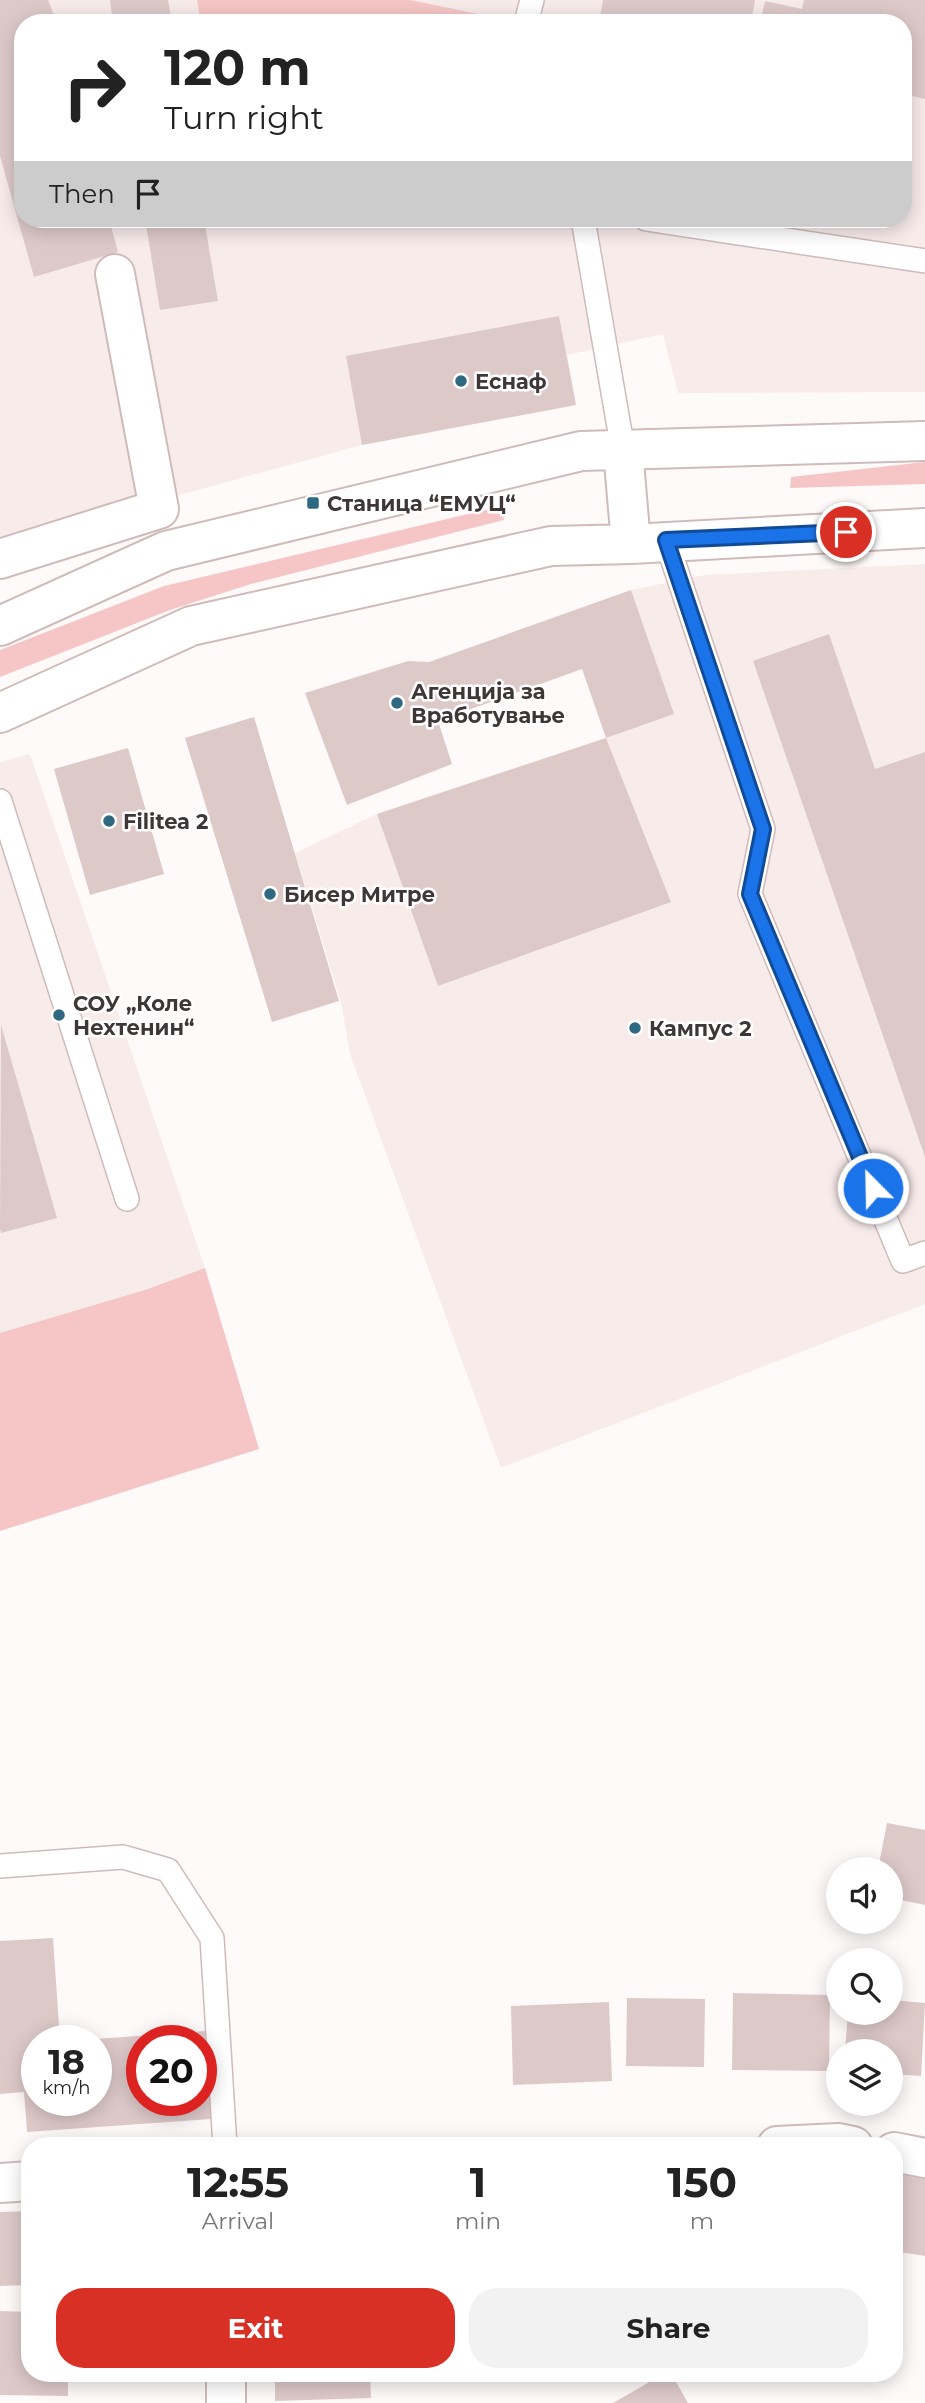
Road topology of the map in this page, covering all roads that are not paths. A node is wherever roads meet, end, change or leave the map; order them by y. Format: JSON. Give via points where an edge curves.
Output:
{"nodes":[{"id":1,"x":585,"y":228,"type":"edge"},
{"id":2,"x":706,"y":228,"type":"edge"},
{"id":3,"x":925,"y":261,"type":"edge"},
{"id":4,"x":115,"y":274,"type":"dead end"},
{"id":5,"x":925,"y":441,"type":"edge"},
{"id":6,"x":623,"y":450,"type":"junction"},
{"id":7,"x":925,"y":528,"type":"edge"},
{"id":8,"x":649,"y":542,"type":"junction"},
{"id":9,"x":0,"y":559,"type":"edge"},
{"id":10,"x":0,"y":626,"type":"edge"},
{"id":11,"x":0,"y":712,"type":"edge"},
{"id":12,"x":0,"y":801,"type":"edge"},
{"id":13,"x":127,"y":1199,"type":"dead end"},
{"id":14,"x":925,"y":1253,"type":"edge"},
{"id":15,"x":0,"y":1866,"type":"edge"},
{"id":16,"x":224,"y":2137,"type":"edge"},
{"id":17,"x":903,"y":2154,"type":"edge"},
{"id":18,"x":925,"y":2158,"type":"edge"},
{"id":19,"x":21,"y":2182,"type":"edge"},
{"id":20,"x":0,"y":2183,"type":"edge"},
{"id":21,"x":226,"y":2382,"type":"edge"},
{"id":22,"x":226,"y":2403,"type":"edge"}],
"edges":[{"from":1,"to":6,"type":"lane"},
{"from":2,"to":3,"type":"lane"},
{"from":4,"to":9,"type":"main road","via":[[159,509]]},
{"from":5,"to":6,"type":"main road"},
{"from":6,"to":8,"type":"main road"},
{"from":6,"to":10,"type":"main road","via":[[581,452],[166,551]]},
{"from":7,"to":8,"type":"main road"},
{"from":8,"to":11,"type":"main road","via":[[551,546],[191,626]]},
{"from":8,"to":14,"type":"lane","via":[[763,829],[750,894],[904,1261]]},
{"from":12,"to":13,"type":"lane"},
{"from":15,"to":16,"type":"lane","via":[[123,1857],[168,1870],[212,1938]]},
{"from":17,"to":18,"type":"main road"},
{"from":19,"to":20,"type":"main road"},
{"from":21,"to":22,"type":"main road"}]}
